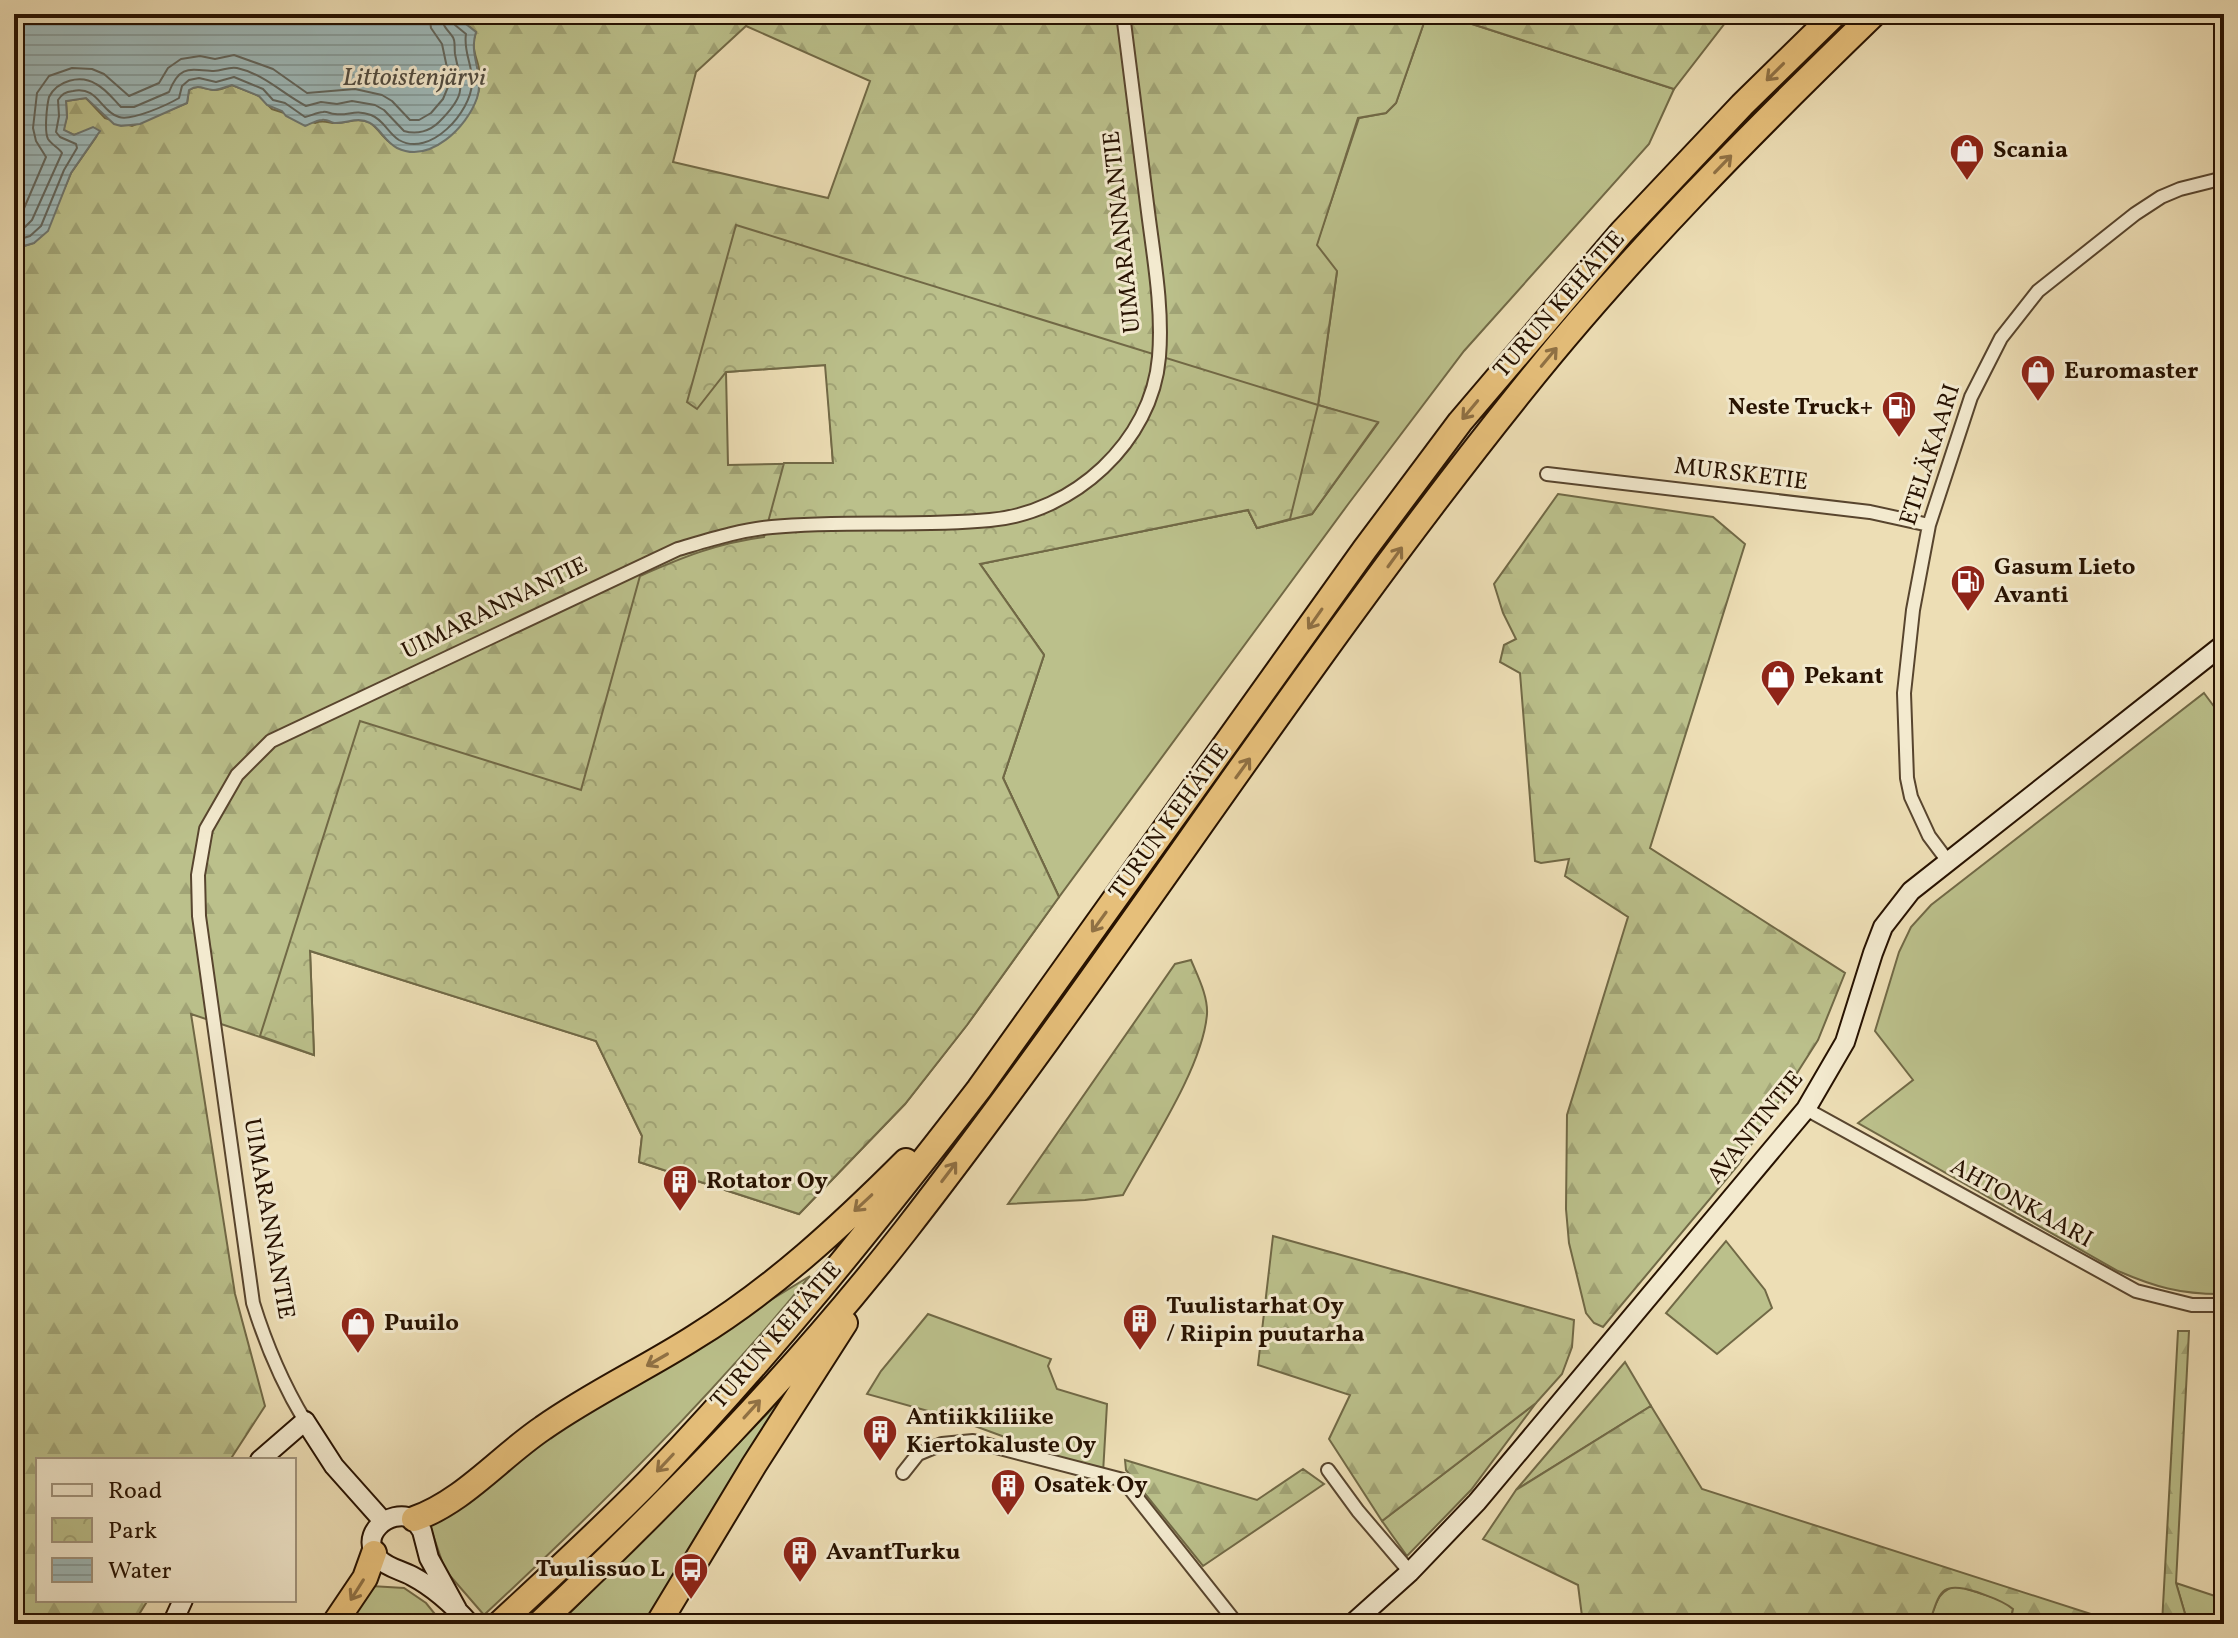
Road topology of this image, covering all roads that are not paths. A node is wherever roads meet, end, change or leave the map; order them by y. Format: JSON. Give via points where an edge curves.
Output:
{"nodes":[{"id":1,"x":1123,"y":14,"type":"edge"},
{"id":2,"x":1874,"y":14,"type":"edge"},
{"id":3,"x":1885,"y":14,"type":"edge"},
{"id":4,"x":1833,"y":15,"type":"edge"},
{"id":5,"x":1803,"y":83,"type":"junction"},
{"id":6,"x":2224,"y":178,"type":"edge"},
{"id":7,"x":1547,"y":474,"type":"dead end"},
{"id":8,"x":1929,"y":525,"type":"junction"},
{"id":9,"x":2224,"y":644,"type":"edge"},
{"id":10,"x":1947,"y":860,"type":"junction"},
{"id":11,"x":979,"y":1089,"type":"junction"},
{"id":12,"x":1806,"y":1109,"type":"junction"},
{"id":13,"x":902,"y":1234,"type":"junction"},
{"id":14,"x":2224,"y":1305,"type":"edge"},
{"id":15,"x":305,"y":1421,"type":"junction"},
{"id":16,"x":262,"y":1458,"type":"edge"},
{"id":17,"x":1328,"y":1470,"type":"dead end"},
{"id":18,"x":903,"y":1473,"type":"dead end"},
{"id":19,"x":414,"y":1519,"type":"junction"},
{"id":20,"x":383,"y":1521,"type":"junction"},
{"id":21,"x":374,"y":1553,"type":"junction"},
{"id":22,"x":1410,"y":1572,"type":"junction"},
{"id":23,"x":182,"y":1602,"type":"edge"},
{"id":24,"x":457,"y":1609,"type":"junction"},
{"id":25,"x":172,"y":1624,"type":"edge"},
{"id":26,"x":334,"y":1624,"type":"edge"},
{"id":27,"x":470,"y":1624,"type":"edge"},
{"id":28,"x":499,"y":1624,"type":"edge"},
{"id":29,"x":539,"y":1624,"type":"edge"},
{"id":30,"x":658,"y":1624,"type":"edge"},
{"id":31,"x":1237,"y":1624,"type":"edge"},
{"id":32,"x":1352,"y":1624,"type":"edge"}],
"edges":[{"from":1,"to":15,"type":"street","name":"UIMARANNANTIE","via":[[1156,277],[1159,358],[1148,404],[1124,444],[1087,483],[1042,508],[993,520],[771,527],[678,549],[271,741],[237,775],[206,829],[198,875],[199,916],[253,1303],[281,1380]]},
{"from":2,"to":5,"type":"highway","name":"TURUN KEHÄTIE"},
{"from":3,"to":5,"type":"highway"},
{"from":4,"to":11,"type":"highway","name":"TURUN KEHÄTIE","one_way":true,"via":[[1622,232],[1460,422]]},
{"from":13,"to":5,"type":"highway","name":"TURUN KEHÄTIE","one_way":true,"via":[[1477,447],[1641,252]]},
{"from":6,"to":8,"type":"street","name":"ETELÄKAARI","via":[[2161,197],[2038,291],[2021,310],[1971,397]]},
{"from":7,"to":8,"type":"street","name":"MURSKETIE","via":[[1870,512]]},
{"from":8,"to":10,"type":"street","name":"ETELÄKAARI","via":[[1907,654],[1905,745],[1911,797]]},
{"from":9,"to":10,"type":"street","name":"AVANTINTIE"},
{"from":10,"to":12,"type":"street","name":"AVANTINTIE","via":[[1911,891],[1883,927],[1845,1042]]},
{"from":11,"to":19,"type":"highway","one_way":true,"via":[[879,1188],[748,1302],[545,1426],[441,1507]]},
{"from":11,"to":28,"type":"highway","name":"TURUN KEHÄTIE","one_way":true,"via":[[741,1380],[648,1481]]},
{"from":12,"to":14,"type":"street","name":"AHTONKAARI","via":[[2136,1291],[2192,1305]]},
{"from":12,"to":22,"type":"street","name":"AVANTINTIE","via":[[1477,1502]]},
{"from":29,"to":13,"type":"highway","name":"TURUN KEHÄTIE","one_way":true,"via":[[743,1419]]},
{"from":13,"to":30,"type":"highway"},
{"from":15,"to":16,"type":"street"},
{"from":15,"to":20,"type":"street","name":"UIMARANNANTIE","via":[[334,1466]]},
{"from":17,"to":22,"type":"street"},
{"from":18,"to":31,"type":"street","via":[[918,1454],[942,1444],[973,1441],[1123,1480]]},
{"from":19,"to":20,"type":"street","via":[[395,1515]]},
{"from":19,"to":24,"type":"street"},
{"from":20,"to":21,"type":"street","via":[[372,1539]]},
{"from":21,"to":24,"type":"street"},
{"from":21,"to":26,"type":"highway","one_way":true,"via":[[365,1578]]},
{"from":22,"to":32,"type":"street","name":"AVANTINTIE"},
{"from":23,"to":25,"type":"street"},
{"from":24,"to":27,"type":"street"}]}
